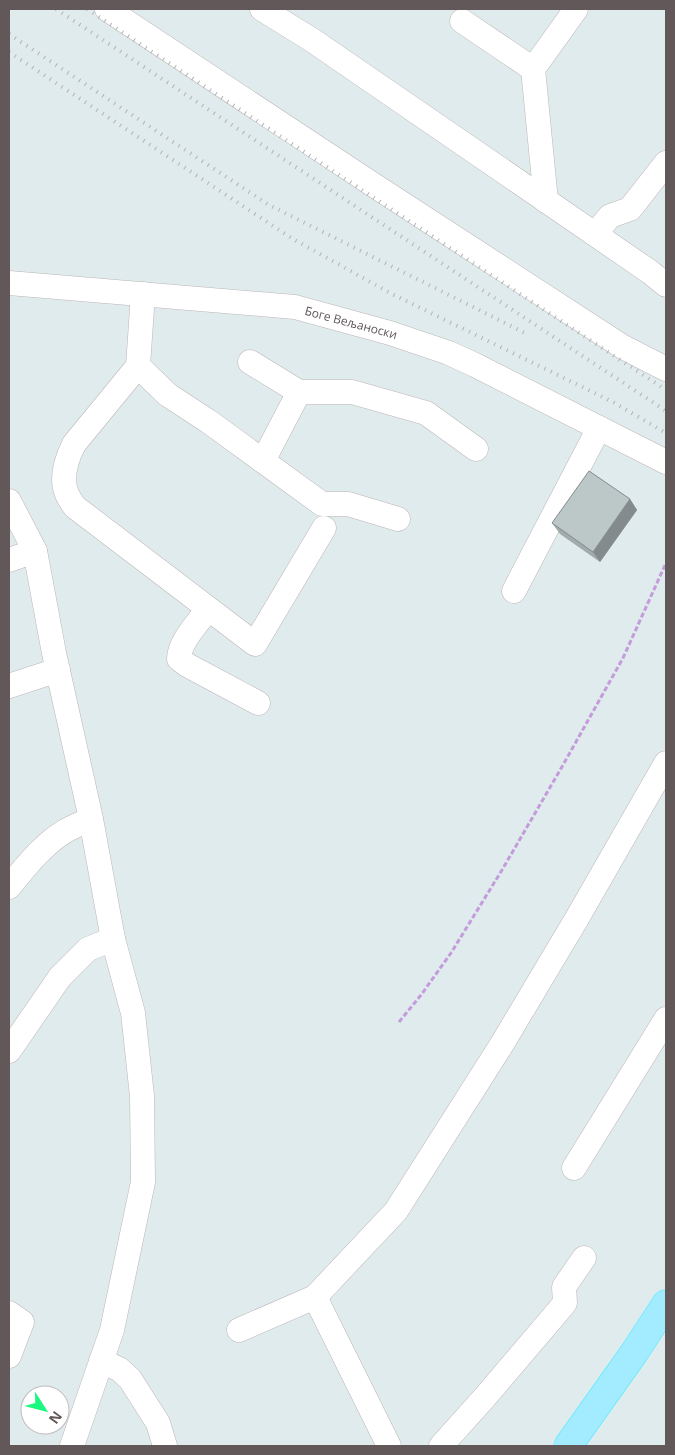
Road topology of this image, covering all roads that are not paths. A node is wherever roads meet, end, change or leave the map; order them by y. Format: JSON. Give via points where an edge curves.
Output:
{"nodes":[{"id":1,"x":107,"y":9,"type":"edge"},
{"id":2,"x":262,"y":9,"type":"edge"},
{"id":3,"x":576,"y":9,"type":"edge"},
{"id":4,"x":462,"y":20,"type":"dead end"},
{"id":5,"x":533,"y":69,"type":"junction"},
{"id":6,"x":666,"y":162,"type":"edge"},
{"id":7,"x":546,"y":201,"type":"junction"},
{"id":8,"x":594,"y":234,"type":"junction"},
{"id":9,"x":9,"y":283,"type":"edge"},
{"id":10,"x":666,"y":285,"type":"edge"},
{"id":11,"x":143,"y":294,"type":"junction"},
{"id":12,"x":250,"y":362,"type":"dead end"},
{"id":13,"x":138,"y":366,"type":"junction"},
{"id":14,"x":666,"y":369,"type":"edge"},
{"id":15,"x":299,"y":392,"type":"junction"},
{"id":16,"x":599,"y":428,"type":"junction"},
{"id":17,"x":476,"y":449,"type":"dead end"},
{"id":18,"x":263,"y":461,"type":"junction"},
{"id":19,"x":666,"y":462,"type":"edge"},
{"id":20,"x":9,"y":501,"type":"edge"},
{"id":21,"x":398,"y":519,"type":"dead end"},
{"id":22,"x":324,"y":528,"type":"dead end"},
{"id":23,"x":35,"y":551,"type":"junction"},
{"id":24,"x":9,"y":560,"type":"edge"},
{"id":25,"x":514,"y":591,"type":"dead end"},
{"id":26,"x":208,"y":609,"type":"junction"},
{"id":27,"x":58,"y":670,"type":"junction"},
{"id":28,"x":9,"y":686,"type":"edge"},
{"id":29,"x":258,"y":703,"type":"dead end"},
{"id":30,"x":666,"y":762,"type":"edge"},
{"id":31,"x":91,"y":819,"type":"junction"},
{"id":32,"x":9,"y":887,"type":"edge"},
{"id":33,"x":113,"y":940,"type":"junction"},
{"id":34,"x":666,"y":1019,"type":"edge"},
{"id":35,"x":9,"y":1051,"type":"edge"},
{"id":36,"x":574,"y":1168,"type":"dead end"},
{"id":37,"x":584,"y":1258,"type":"dead end"},
{"id":38,"x":315,"y":1297,"type":"junction"},
{"id":39,"x":666,"y":1304,"type":"edge"},
{"id":40,"x":9,"y":1313,"type":"edge"},
{"id":41,"x":239,"y":1330,"type":"dead end"},
{"id":42,"x":9,"y":1356,"type":"edge"},
{"id":43,"x":102,"y":1361,"type":"junction"},
{"id":44,"x":72,"y":1446,"type":"edge"},
{"id":45,"x":165,"y":1446,"type":"edge"},
{"id":46,"x":390,"y":1446,"type":"edge"},
{"id":47,"x":441,"y":1446,"type":"edge"},
{"id":48,"x":568,"y":1446,"type":"edge"}],
"edges":[{"from":1,"to":14,"type":"street","via":[[606,336]]},
{"from":2,"to":7,"type":"street"},
{"from":3,"to":5,"type":"street"},
{"from":4,"to":5,"type":"street"},
{"from":5,"to":7,"type":"street"},
{"from":6,"to":8,"type":"street","via":[[630,209],[610,216]]},
{"from":7,"to":8,"type":"street"},
{"from":8,"to":10,"type":"street"},
{"from":9,"to":11,"type":"street","name":"Боге Вељаноски"},
{"from":11,"to":13,"type":"street"},
{"from":11,"to":16,"type":"street","name":"Боге Вељаноски","via":[[295,307],[390,333],[449,353]]},
{"from":12,"to":15,"type":"street"},
{"from":13,"to":18,"type":"street","via":[[168,395]]},
{"from":13,"to":26,"type":"street","via":[[74,444],[67,457],[64,475],[66,493],[75,507]]},
{"from":15,"to":17,"type":"street","via":[[352,392],[426,413]]},
{"from":15,"to":18,"type":"street"},
{"from":16,"to":19,"type":"street","name":"Боге Вељаноски"},
{"from":16,"to":25,"type":"street"},
{"from":18,"to":21,"type":"street","via":[[322,504],[348,504]]},
{"from":20,"to":23,"type":"street"},
{"from":22,"to":26,"type":"street","via":[[255,644]]},
{"from":23,"to":24,"type":"street"},
{"from":23,"to":27,"type":"street"},
{"from":26,"to":29,"type":"street","via":[[183,644],[179,660]]},
{"from":27,"to":28,"type":"street"},
{"from":27,"to":31,"type":"street"},
{"from":30,"to":38,"type":"street","via":[[502,1044],[396,1211]]},
{"from":31,"to":32,"type":"street","via":[[54,839]]},
{"from":31,"to":33,"type":"street"},
{"from":33,"to":35,"type":"street","via":[[88,948],[60,977]]},
{"from":33,"to":43,"type":"street","via":[[134,1014],[142,1096],[143,1182],[112,1330]]},
{"from":34,"to":36,"type":"street"},
{"from":37,"to":47,"type":"street","via":[[564,1287],[564,1303]]},
{"from":38,"to":41,"type":"street"},
{"from":38,"to":46,"type":"street"},
{"from":39,"to":48,"type":"main road"},
{"from":40,"to":42,"type":"street","via":[[22,1322]]},
{"from":43,"to":44,"type":"street"},
{"from":43,"to":45,"type":"street","via":[[120,1369],[130,1379],[158,1423]]}]}
